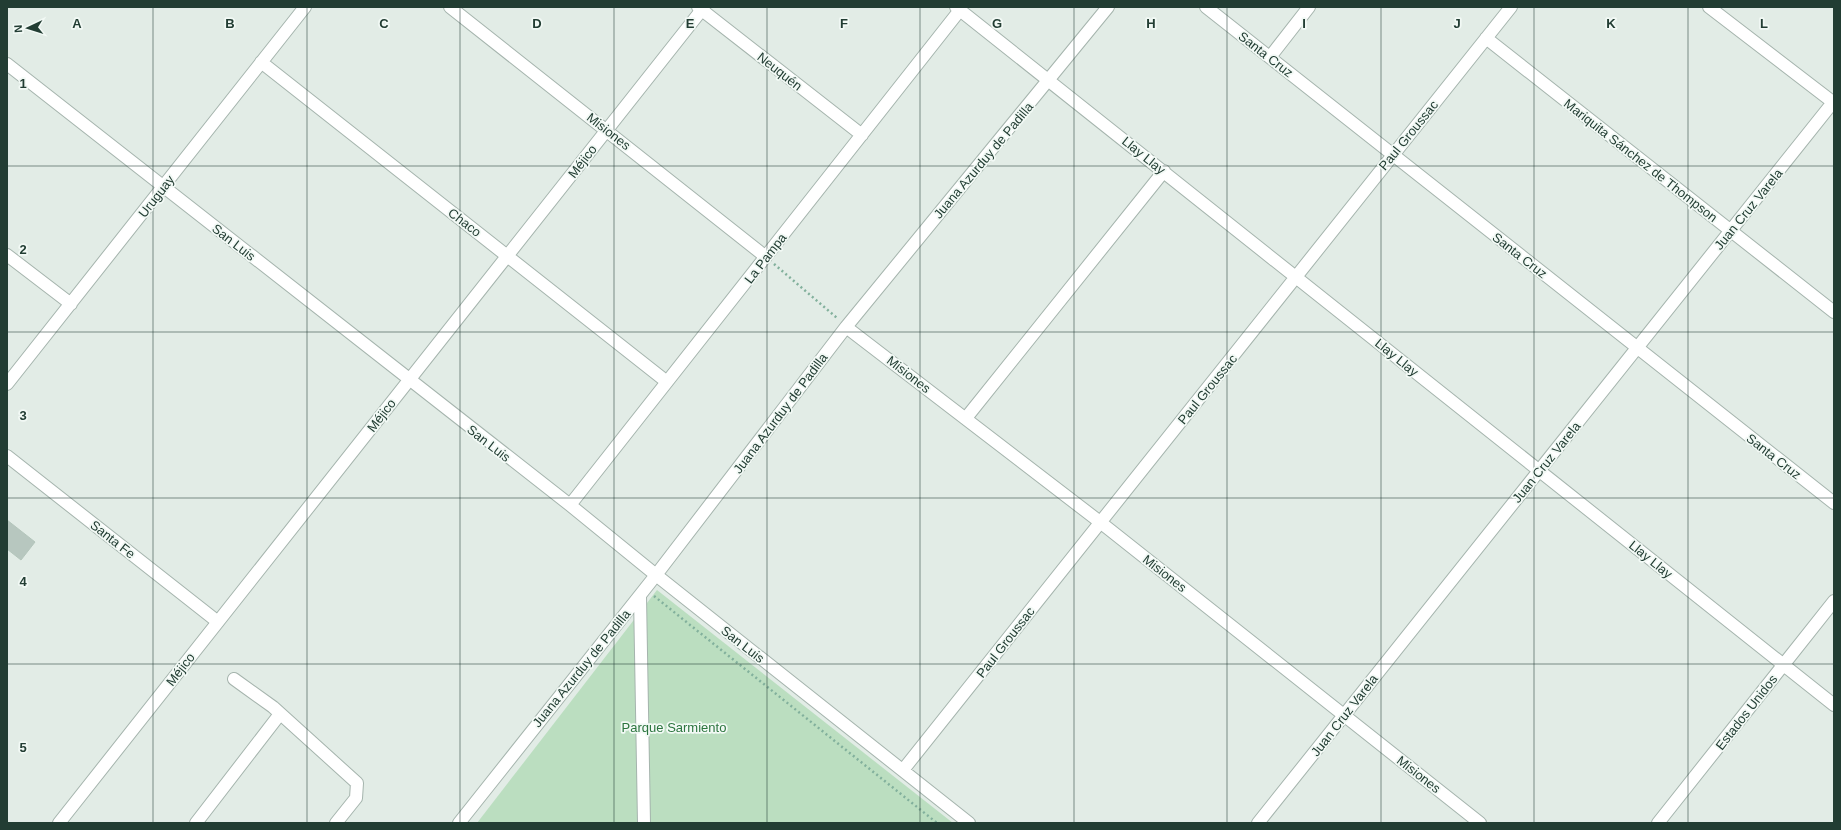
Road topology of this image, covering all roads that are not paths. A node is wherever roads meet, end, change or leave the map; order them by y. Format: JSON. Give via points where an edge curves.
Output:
{"nodes":[{"id":1,"x":305,"y":7,"type":"edge"},
{"id":2,"x":450,"y":7,"type":"edge"},
{"id":3,"x":1108,"y":7,"type":"edge"},
{"id":4,"x":1206,"y":7,"type":"edge"},
{"id":5,"x":1309,"y":7,"type":"edge"},
{"id":6,"x":1511,"y":7,"type":"edge"},
{"id":7,"x":1709,"y":7,"type":"edge"},
{"id":8,"x":701,"y":8,"type":"edge"},
{"id":9,"x":958,"y":8,"type":"edge"},
{"id":10,"x":1486,"y":38,"type":"junction"},
{"id":11,"x":1270,"y":57,"type":"junction"},
{"id":12,"x":261,"y":62,"type":"junction"},
{"id":13,"x":7,"y":64,"type":"edge"},
{"id":14,"x":1050,"y":80,"type":"junction"},
{"id":15,"x":1834,"y":102,"type":"edge"},
{"id":16,"x":606,"y":130,"type":"junction"},
{"id":17,"x":862,"y":136,"type":"junction"},
{"id":18,"x":1393,"y":154,"type":"junction"},
{"id":19,"x":1164,"y":171,"type":"junction"},
{"id":20,"x":163,"y":186,"type":"junction"},
{"id":21,"x":1731,"y":230,"type":"junction"},
{"id":22,"x":7,"y":255,"type":"edge"},
{"id":23,"x":507,"y":255,"type":"junction"},
{"id":24,"x":766,"y":257,"type":"junction"},
{"id":25,"x":1296,"y":276,"type":"junction"},
{"id":26,"x":71,"y":304,"type":"junction"},
{"id":27,"x":1834,"y":312,"type":"edge"},
{"id":28,"x":846,"y":326,"type":"junction"},
{"id":29,"x":1637,"y":347,"type":"junction"},
{"id":30,"x":409,"y":380,"type":"junction"},
{"id":31,"x":668,"y":382,"type":"junction"},
{"id":32,"x":7,"y":384,"type":"edge"},
{"id":33,"x":966,"y":418,"type":"junction"},
{"id":34,"x":7,"y":456,"type":"edge"},
{"id":35,"x":1539,"y":470,"type":"junction"},
{"id":36,"x":1834,"y":503,"type":"edge"},
{"id":37,"x":570,"y":506,"type":"junction"},
{"id":38,"x":1100,"y":522,"type":"junction"},
{"id":39,"x":656,"y":575,"type":"junction"},
{"id":40,"x":640,"y":596,"type":"junction"},
{"id":41,"x":1834,"y":601,"type":"edge"},
{"id":42,"x":218,"y":622,"type":"junction"},
{"id":43,"x":1784,"y":665,"type":"junction"},
{"id":44,"x":234,"y":679,"type":"dead end"},
{"id":45,"x":1834,"y":705,"type":"edge"},
{"id":46,"x":280,"y":714,"type":"junction"},
{"id":47,"x":1344,"y":715,"type":"junction"},
{"id":48,"x":903,"y":770,"type":"junction"},
{"id":49,"x":59,"y":823,"type":"edge"},
{"id":50,"x":196,"y":823,"type":"edge"},
{"id":51,"x":336,"y":823,"type":"edge"},
{"id":52,"x":458,"y":823,"type":"edge"},
{"id":53,"x":644,"y":823,"type":"edge"},
{"id":54,"x":969,"y":823,"type":"edge"},
{"id":55,"x":1258,"y":823,"type":"edge"},
{"id":56,"x":1480,"y":823,"type":"edge"},
{"id":57,"x":1658,"y":823,"type":"edge"}],
"edges":[{"from":1,"to":12,"type":"street","name":"Uruguay"},
{"from":2,"to":16,"type":"street","name":"Misiones"},
{"from":3,"to":14,"type":"street","name":"Juana Azurduy de Padilla"},
{"from":4,"to":11,"type":"street","name":"Santa Cruz"},
{"from":5,"to":11,"type":"street"},
{"from":6,"to":10,"type":"street","name":"Paul Groussac"},
{"from":7,"to":15,"type":"street"},
{"from":8,"to":16,"type":"street","name":"Méjico"},
{"from":8,"to":17,"type":"street","name":"Neuquén"},
{"from":9,"to":14,"type":"street","name":"Llay Llay"},
{"from":9,"to":17,"type":"street","name":"La Pampa"},
{"from":10,"to":18,"type":"street","name":"Paul Groussac"},
{"from":10,"to":21,"type":"street","name":"Mariquita Sánchez de Thompson"},
{"from":11,"to":18,"type":"street","name":"Santa Cruz"},
{"from":12,"to":20,"type":"street","name":"Uruguay"},
{"from":12,"to":23,"type":"street","name":"Chaco"},
{"from":13,"to":20,"type":"street","name":"San Luis"},
{"from":14,"to":19,"type":"street","name":"Llay Llay"},
{"from":14,"to":28,"type":"street","name":"Juana Azurduy de Padilla"},
{"from":15,"to":21,"type":"street","name":"Juan Cruz Varela"},
{"from":16,"to":23,"type":"street","name":"Méjico"},
{"from":16,"to":24,"type":"street","name":"Misiones"},
{"from":17,"to":24,"type":"street","name":"La Pampa"},
{"from":18,"to":25,"type":"street","name":"Paul Groussac"},
{"from":18,"to":29,"type":"street","name":"Santa Cruz"},
{"from":19,"to":25,"type":"street","name":"Llay Llay"},
{"from":19,"to":33,"type":"street"},
{"from":20,"to":26,"type":"street","name":"Uruguay"},
{"from":20,"to":30,"type":"street","name":"San Luis"},
{"from":21,"to":27,"type":"street","name":"Mariquita Sánchez de Thompson"},
{"from":21,"to":29,"type":"street","name":"Juan Cruz Varela"},
{"from":22,"to":26,"type":"street"},
{"from":23,"to":30,"type":"street","name":"Méjico"},
{"from":23,"to":31,"type":"street","name":"Chaco"},
{"from":24,"to":31,"type":"street","name":"La Pampa"},
{"from":25,"to":35,"type":"street","name":"Llay Llay"},
{"from":25,"to":38,"type":"street","name":"Paul Groussac"},
{"from":26,"to":32,"type":"street","name":"Uruguay"},
{"from":28,"to":33,"type":"street","name":"Misiones"},
{"from":28,"to":39,"type":"street","name":"Juana Azurduy de Padilla"},
{"from":29,"to":35,"type":"street","name":"Juan Cruz Varela"},
{"from":29,"to":36,"type":"street","name":"Santa Cruz"},
{"from":30,"to":37,"type":"street","name":"San Luis"},
{"from":30,"to":42,"type":"street","name":"Méjico"},
{"from":31,"to":37,"type":"street","name":"La Pampa"},
{"from":33,"to":38,"type":"street","name":"Misiones"},
{"from":34,"to":42,"type":"street","name":"Santa Fe"},
{"from":35,"to":43,"type":"street","name":"Llay Llay"},
{"from":35,"to":47,"type":"street","name":"Juan Cruz Varela"},
{"from":37,"to":39,"type":"street","name":"San Luis"},
{"from":38,"to":47,"type":"street","name":"Misiones"},
{"from":38,"to":48,"type":"street","name":"Paul Groussac"},
{"from":39,"to":40,"type":"street","name":"Juana Azurduy de Padilla"},
{"from":39,"to":48,"type":"street","name":"San Luis"},
{"from":40,"to":52,"type":"street","name":"Juana Azurduy de Padilla"},
{"from":40,"to":53,"type":"street"},
{"from":41,"to":43,"type":"street","name":"Estados Unidos"},
{"from":42,"to":49,"type":"street","name":"Méjico"},
{"from":43,"to":45,"type":"street","name":"Llay Llay"},
{"from":43,"to":57,"type":"street","name":"Estados Unidos"},
{"from":44,"to":46,"type":"street"},
{"from":46,"to":50,"type":"street"},
{"from":46,"to":51,"type":"street","via":[[357,783],[356,798]]},
{"from":47,"to":55,"type":"street","name":"Juan Cruz Varela"},
{"from":47,"to":56,"type":"street","name":"Misiones"},
{"from":48,"to":54,"type":"street","name":"San Luis"}]}
